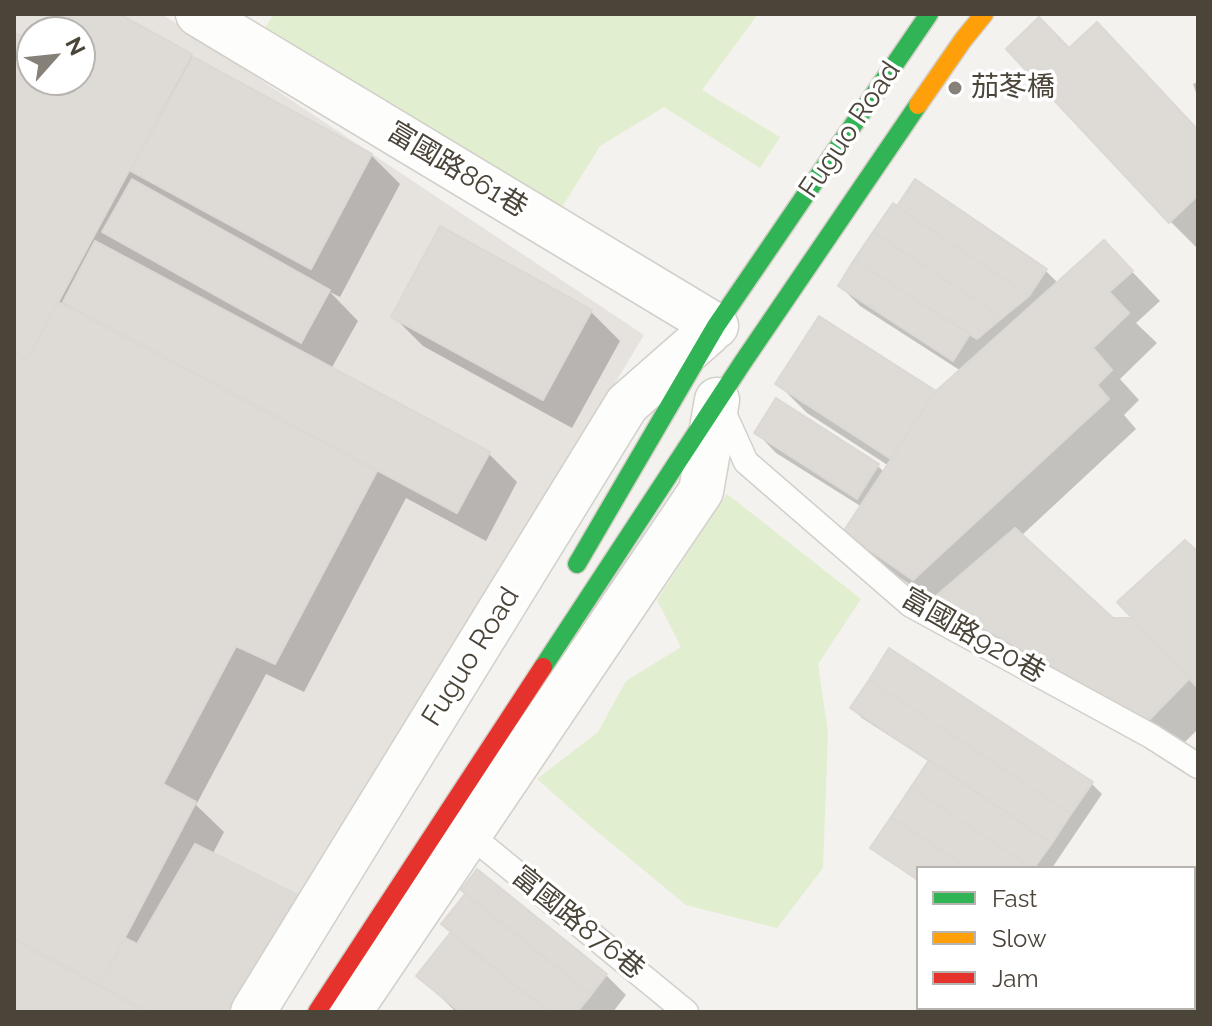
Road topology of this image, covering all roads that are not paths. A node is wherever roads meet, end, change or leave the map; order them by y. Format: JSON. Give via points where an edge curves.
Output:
{"nodes":[{"id":1,"x":198,"y":14,"type":"edge"},
{"id":2,"x":929,"y":14,"type":"edge"},
{"id":3,"x":984,"y":14,"type":"edge"},
{"id":4,"x":716,"y":326,"type":"junction"},
{"id":5,"x":717,"y":400,"type":"junction"},
{"id":6,"x":572,"y":573,"type":"dead end"},
{"id":7,"x":475,"y":737,"type":"dead end"},
{"id":8,"x":1198,"y":766,"type":"edge"},
{"id":9,"x":469,"y":834,"type":"junction"},
{"id":10,"x":253,"y":1012,"type":"edge"},
{"id":11,"x":316,"y":1012,"type":"edge"},
{"id":12,"x":349,"y":1012,"type":"edge"},
{"id":13,"x":686,"y":1012,"type":"edge"}],
"edges":[{"from":1,"to":4,"type":"street","name":"富國路861巷"},
{"from":2,"to":4,"type":"street","name":"Fuguo Road"},
{"from":3,"to":5,"type":"street","name":"Fuguo Road"},
{"from":4,"to":5,"type":"street"},
{"from":4,"to":6,"type":"street","name":"Fuguo Road"},
{"from":4,"to":10,"type":"street","name":"Fuguo Road","via":[[627,404]]},
{"from":5,"to":8,"type":"lane","name":"富國路920巷","via":[[746,462],[911,605]]},
{"from":5,"to":9,"type":"street","name":"Fuguo Road","via":[[701,491]]},
{"from":5,"to":11,"type":"street","name":"Fuguo Road"},
{"from":7,"to":11,"type":"street","name":"Fuguo Road"},
{"from":9,"to":12,"type":"street","name":"Fuguo Road"},
{"from":9,"to":13,"type":"lane","name":"富國路876巷"}]}
